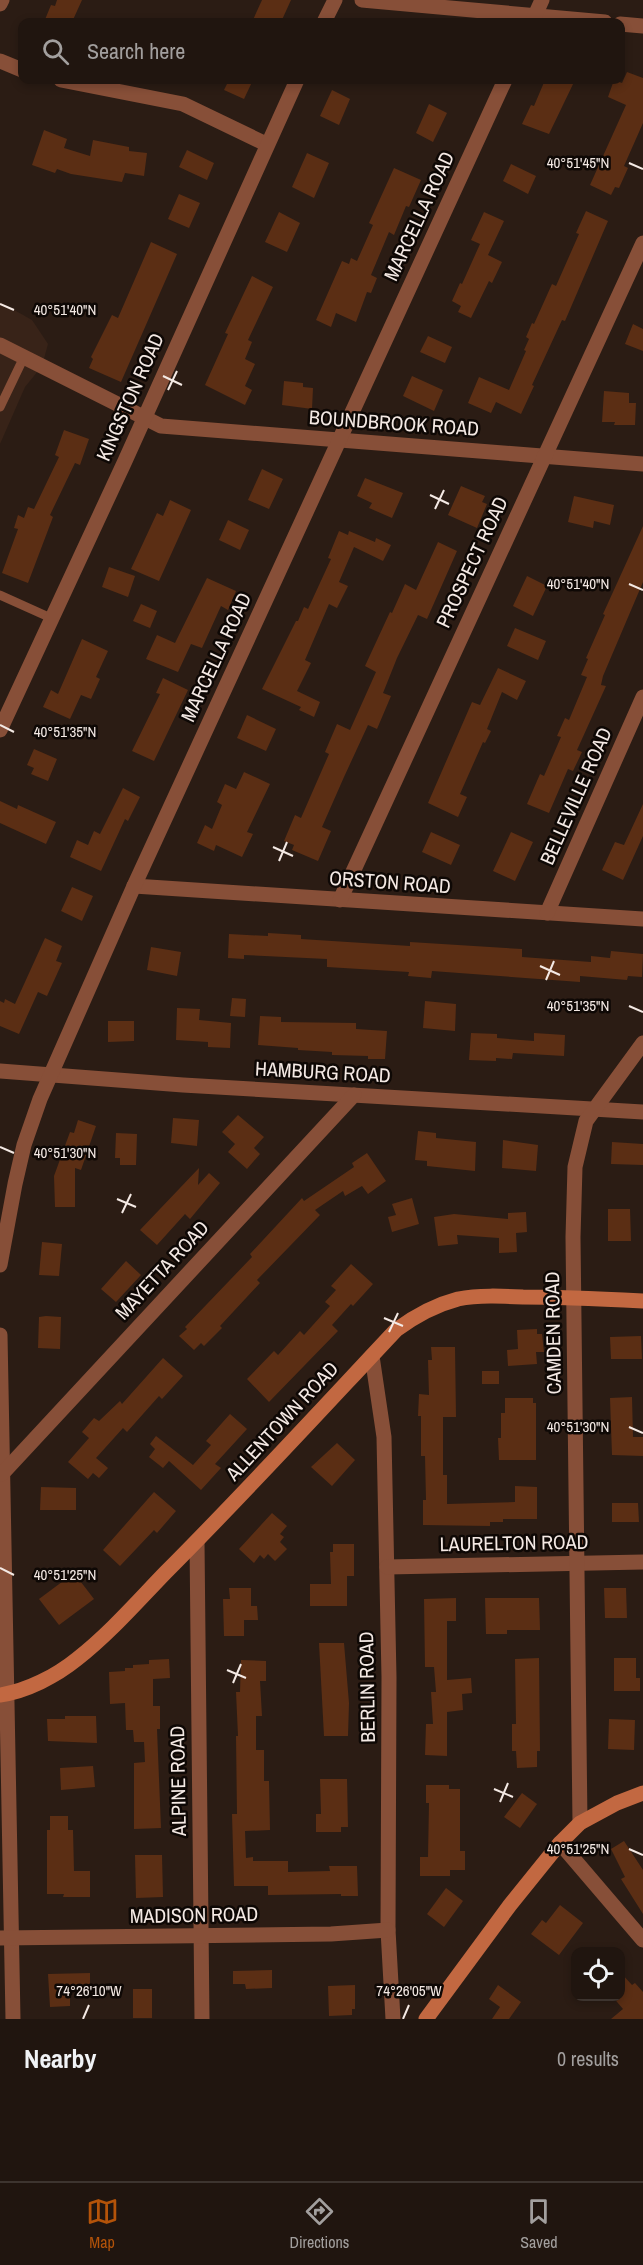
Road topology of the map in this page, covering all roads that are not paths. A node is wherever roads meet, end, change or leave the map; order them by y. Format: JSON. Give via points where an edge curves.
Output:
{"nodes":[{"id":1,"x":334,"y":0,"type":"edge"},
{"id":2,"x":362,"y":0,"type":"edge"},
{"id":3,"x":542,"y":0,"type":"edge"},
{"id":4,"x":326,"y":18,"type":"edge"},
{"id":5,"x":524,"y":18,"type":"edge"},
{"id":6,"x":533,"y":18,"type":"edge"},
{"id":7,"x":625,"y":24,"type":"edge"},
{"id":8,"x":643,"y":26,"type":"edge"},
{"id":9,"x":0,"y":61,"type":"edge"},
{"id":10,"x":18,"y":68,"type":"edge"},
{"id":11,"x":81,"y":84,"type":"edge"},
{"id":12,"x":295,"y":84,"type":"edge"},
{"id":13,"x":503,"y":84,"type":"edge"},
{"id":14,"x":266,"y":144,"type":"junction"},
{"id":15,"x":643,"y":243,"type":"edge"},
{"id":16,"x":0,"y":345,"type":"edge"},
{"id":17,"x":24,"y":357,"type":"junction"},
{"id":18,"x":0,"y":407,"type":"edge"},
{"id":19,"x":145,"y":417,"type":"junction"},
{"id":20,"x":338,"y":440,"type":"junction"},
{"id":21,"x":544,"y":456,"type":"junction"},
{"id":22,"x":643,"y":464,"type":"edge"},
{"id":23,"x":0,"y":595,"type":"edge"},
{"id":24,"x":51,"y":618,"type":"junction"},
{"id":25,"x":643,"y":698,"type":"edge"},
{"id":26,"x":0,"y":730,"type":"edge"},
{"id":27,"x":134,"y":886,"type":"junction"},
{"id":28,"x":340,"y":900,"type":"junction"},
{"id":29,"x":547,"y":913,"type":"junction"},
{"id":30,"x":643,"y":919,"type":"edge"},
{"id":31,"x":643,"y":1043,"type":"edge"},
{"id":32,"x":0,"y":1071,"type":"edge"},
{"id":33,"x":51,"y":1074,"type":"junction"},
{"id":34,"x":354,"y":1095,"type":"junction"},
{"id":35,"x":594,"y":1109,"type":"junction"},
{"id":36,"x":643,"y":1112,"type":"edge"},
{"id":37,"x":0,"y":1264,"type":"edge"},
{"id":38,"x":574,"y":1297,"type":"junction"},
{"id":39,"x":643,"y":1301,"type":"edge"},
{"id":40,"x":0,"y":1335,"type":"edge"},
{"id":41,"x":372,"y":1356,"type":"junction"},
{"id":42,"x":2,"y":1474,"type":"junction"},
{"id":43,"x":197,"y":1542,"type":"junction"},
{"id":44,"x":643,"y":1562,"type":"edge"},
{"id":45,"x":578,"y":1563,"type":"junction"},
{"id":46,"x":387,"y":1567,"type":"junction"},
{"id":47,"x":3,"y":1695,"type":"edge"},
{"id":48,"x":643,"y":1793,"type":"edge"},
{"id":49,"x":580,"y":1823,"type":"junction"},
{"id":50,"x":560,"y":1843,"type":"junction"},
{"id":51,"x":388,"y":1930,"type":"junction"},
{"id":52,"x":201,"y":1935,"type":"junction"},
{"id":53,"x":6,"y":1938,"type":"edge"},
{"id":54,"x":643,"y":1940,"type":"edge"},
{"id":55,"x":14,"y":2019,"type":"edge"},
{"id":56,"x":202,"y":2019,"type":"edge"},
{"id":57,"x":393,"y":2019,"type":"edge"},
{"id":58,"x":426,"y":2019,"type":"edge"}],
"edges":[{"from":1,"to":4,"type":"street"},
{"from":2,"to":5,"type":"street"},
{"from":3,"to":6,"type":"street"},
{"from":7,"to":8,"type":"street"},
{"from":9,"to":10,"type":"street"},
{"from":11,"to":14,"type":"street","via":[[183,104]]},
{"from":12,"to":14,"type":"street","name":"KINGSTON ROAD"},
{"from":13,"to":20,"type":"street","name":"MARCELLA ROAD"},
{"from":14,"to":19,"type":"street","name":"KINGSTON ROAD"},
{"from":15,"to":21,"type":"street","name":"PROSPECT ROAD"},
{"from":16,"to":17,"type":"street","name":"BOUNDBROOK ROAD"},
{"from":17,"to":18,"type":"lane"},
{"from":17,"to":19,"type":"street","name":"BOUNDBROOK ROAD"},
{"from":19,"to":20,"type":"street","name":"BOUNDBROOK ROAD","via":[[161,426]]},
{"from":19,"to":24,"type":"street","name":"KINGSTON ROAD"},
{"from":20,"to":21,"type":"street","name":"BOUNDBROOK ROAD"},
{"from":20,"to":27,"type":"street","name":"MARCELLA ROAD"},
{"from":21,"to":22,"type":"street","name":"BOUNDBROOK ROAD"},
{"from":21,"to":28,"type":"street","name":"PROSPECT ROAD"},
{"from":23,"to":24,"type":"lane"},
{"from":24,"to":26,"type":"street","name":"KINGSTON ROAD"},
{"from":25,"to":29,"type":"street","name":"BELLEVILLE ROAD"},
{"from":27,"to":28,"type":"street","name":"ORSTON ROAD"},
{"from":27,"to":33,"type":"street","name":"MARCELLA ROAD"},
{"from":28,"to":29,"type":"street","name":"ORSTON ROAD"},
{"from":29,"to":30,"type":"street","name":"ORSTON ROAD"},
{"from":31,"to":35,"type":"street","name":"CAMDEN ROAD"},
{"from":32,"to":33,"type":"street","name":"HAMBURG ROAD"},
{"from":33,"to":34,"type":"street","name":"HAMBURG ROAD"},
{"from":33,"to":37,"type":"street","name":"MARCELLA ROAD","via":[[24,1145]]},
{"from":34,"to":35,"type":"street","name":"HAMBURG ROAD"},
{"from":34,"to":42,"type":"street","name":"MAYETTA ROAD"},
{"from":35,"to":36,"type":"street","name":"HAMBURG ROAD"},
{"from":35,"to":38,"type":"street","name":"CAMDEN ROAD","via":[[586,1121],[575,1167]]},
{"from":38,"to":39,"type":"street","name":"ALLENTOWN ROAD"},
{"from":38,"to":41,"type":"street","name":"ALLENTOWN ROAD","via":[[458,1299],[415,1317],[396,1330]]},
{"from":38,"to":45,"type":"street","name":"CAMDEN ROAD"},
{"from":40,"to":42,"type":"street"},
{"from":41,"to":43,"type":"street","name":"ALLENTOWN ROAD"},
{"from":41,"to":46,"type":"street","name":"BERLIN ROAD","via":[[384,1437]]},
{"from":42,"to":47,"type":"street"},
{"from":43,"to":47,"type":"street","name":"ALLENTOWN ROAD","via":[[77,1659],[53,1675]]},
{"from":43,"to":52,"type":"street","name":"ALPINE ROAD"},
{"from":44,"to":45,"type":"street","name":"LAURELTON ROAD"},
{"from":45,"to":46,"type":"street","name":"LAURELTON ROAD"},
{"from":45,"to":49,"type":"street","name":"CAMDEN ROAD"},
{"from":46,"to":51,"type":"street","name":"BERLIN ROAD"},
{"from":47,"to":53,"type":"street"},
{"from":48,"to":49,"type":"street"},
{"from":49,"to":50,"type":"street"},
{"from":50,"to":54,"type":"street"},
{"from":50,"to":58,"type":"street"},
{"from":51,"to":52,"type":"street","name":"MADISON ROAD"},
{"from":51,"to":57,"type":"street","name":"BERLIN ROAD"},
{"from":52,"to":53,"type":"street","name":"MADISON ROAD"},
{"from":52,"to":56,"type":"street","name":"ALPINE ROAD"},
{"from":53,"to":55,"type":"street"}]}
